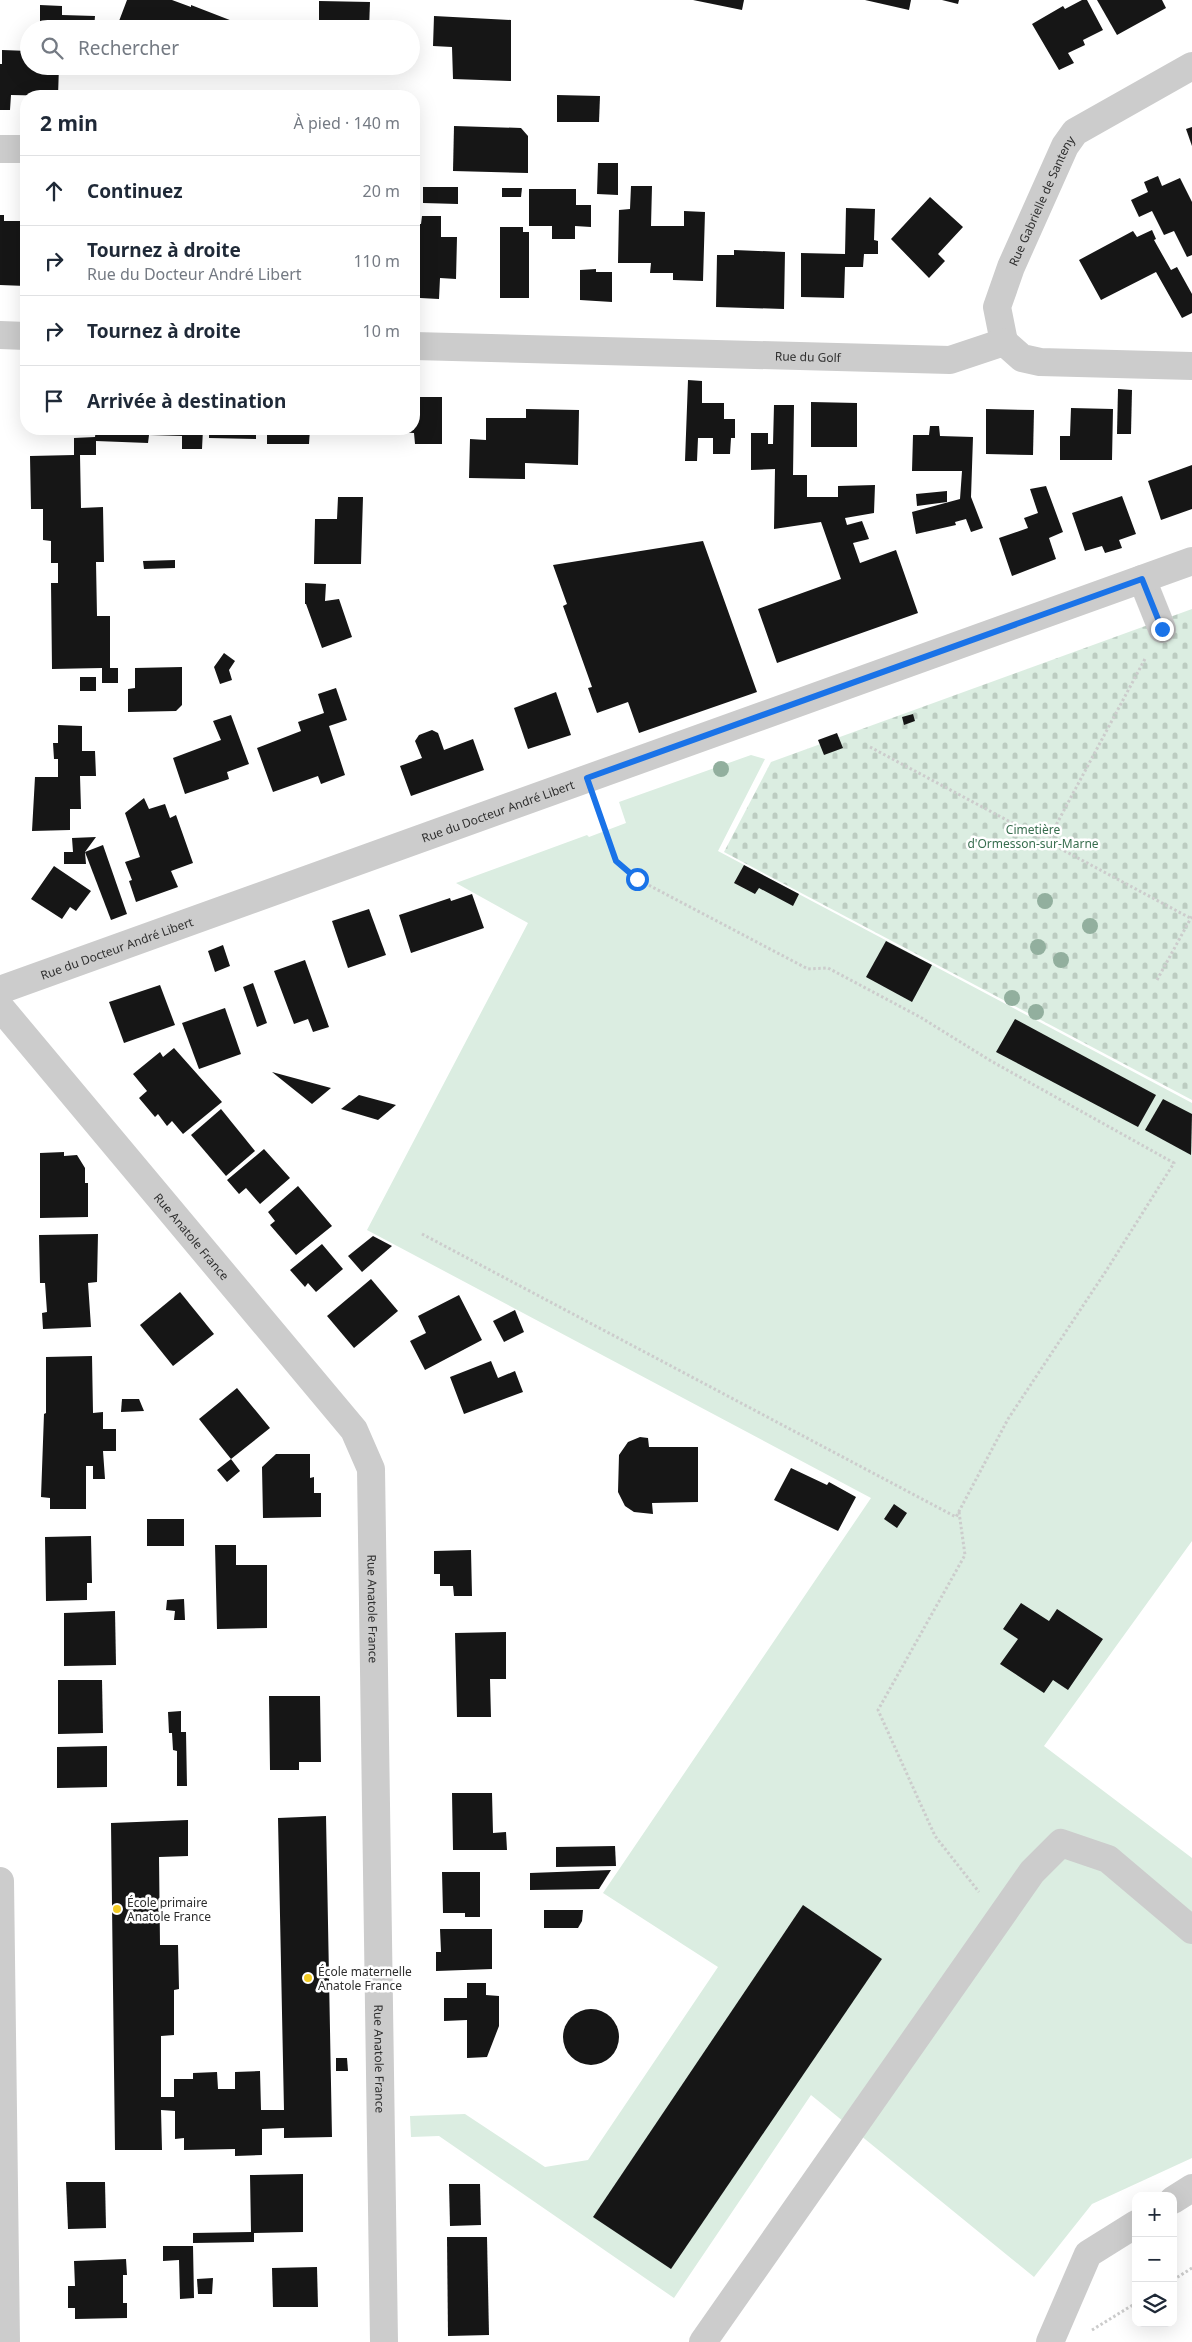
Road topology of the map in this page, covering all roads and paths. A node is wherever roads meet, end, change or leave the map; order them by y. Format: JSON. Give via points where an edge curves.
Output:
{"nodes":[{"id":1,"x":1192,"y":66,"type":"edge"},
{"id":2,"x":0,"y":149,"type":"edge"},
{"id":3,"x":20,"y":149,"type":"edge"},
{"id":4,"x":1004,"y":342,"type":"junction"},
{"id":5,"x":420,"y":346,"type":"edge"},
{"id":6,"x":1192,"y":366,"type":"edge"},
{"id":7,"x":1192,"y":561,"type":"edge"},
{"id":8,"x":1142,"y":579,"type":"junction"},
{"id":9,"x":1162,"y":629,"type":"joint"},
{"id":10,"x":870,"y":747,"type":"dead end"},
{"id":11,"x":587,"y":778,"type":"junction"},
{"id":12,"x":1047,"y":842,"type":"junction"},
{"id":13,"x":1192,"y":918,"type":"edge"},
{"id":14,"x":1157,"y":980,"type":"dead end"},
{"id":15,"x":0,"y":990,"type":"edge"},
{"id":16,"x":0,"y":1007,"type":"edge"},
{"id":17,"x":422,"y":1234,"type":"dead end"},
{"id":18,"x":959,"y":1511,"type":"junction"},
{"id":19,"x":0,"y":1882,"type":"edge"},
{"id":20,"x":999,"y":1918,"type":"junction"},
{"id":21,"x":1192,"y":1930,"type":"edge"},
{"id":22,"x":1192,"y":2188,"type":"edge"},
{"id":23,"x":1177,"y":2197,"type":"edge"},
{"id":24,"x":1132,"y":2226,"type":"edge"},
{"id":25,"x":1192,"y":2268,"type":"edge"},
{"id":26,"x":1177,"y":2277,"type":"edge"},
{"id":27,"x":1132,"y":2305,"type":"edge"},
{"id":28,"x":1088,"y":2332,"type":"dead end"},
{"id":29,"x":6,"y":2342,"type":"edge"},
{"id":30,"x":384,"y":2342,"type":"edge"},
{"id":31,"x":703,"y":2342,"type":"edge"},
{"id":32,"x":1050,"y":2342,"type":"edge"}],
"edges":[{"from":1,"to":4,"type":"street","name":"Rue Gabrielle de Santeny","via":[[1075,132],[1065,146],[997,307]]},
{"from":2,"to":3,"type":"street"},
{"from":4,"to":5,"type":"street","name":"Rue du Golf","via":[[950,360]]},
{"from":4,"to":6,"type":"street","via":[[1022,358],[1040,362]]},
{"from":7,"to":8,"type":"street","name":"Rue du Docteur André Libert"},
{"from":8,"to":9,"type":"street"},
{"from":8,"to":11,"type":"street","name":"Rue du Docteur André Libert"},
{"from":9,"to":12,"type":"path"},
{"from":10,"to":12,"type":"path"},
{"from":11,"to":15,"type":"street","name":"Rue du Docteur André Libert"},
{"from":11,"to":18,"type":"path","via":[[616,861],[637,879],[808,969],[828,968],[1174,1163],[1008,1419]]},
{"from":12,"to":13,"type":"path"},
{"from":13,"to":14,"type":"path"},
{"from":16,"to":30,"type":"street","name":"Rue Anatole France","via":[[354,1430],[371,1469]]},
{"from":17,"to":18,"type":"path","via":[[956,1517]]},
{"from":18,"to":20,"type":"path","via":[[965,1555],[878,1710],[935,1836]]},
{"from":19,"to":29,"type":"street"},
{"from":20,"to":21,"type":"street","via":[[1032,1872],[1061,1843],[1108,1859]]},
{"from":20,"to":31,"type":"street"},
{"from":22,"to":23,"type":"street"},
{"from":24,"to":32,"type":"street","via":[[1088,2254]]},
{"from":25,"to":26,"type":"path"},
{"from":27,"to":28,"type":"path"}]}
